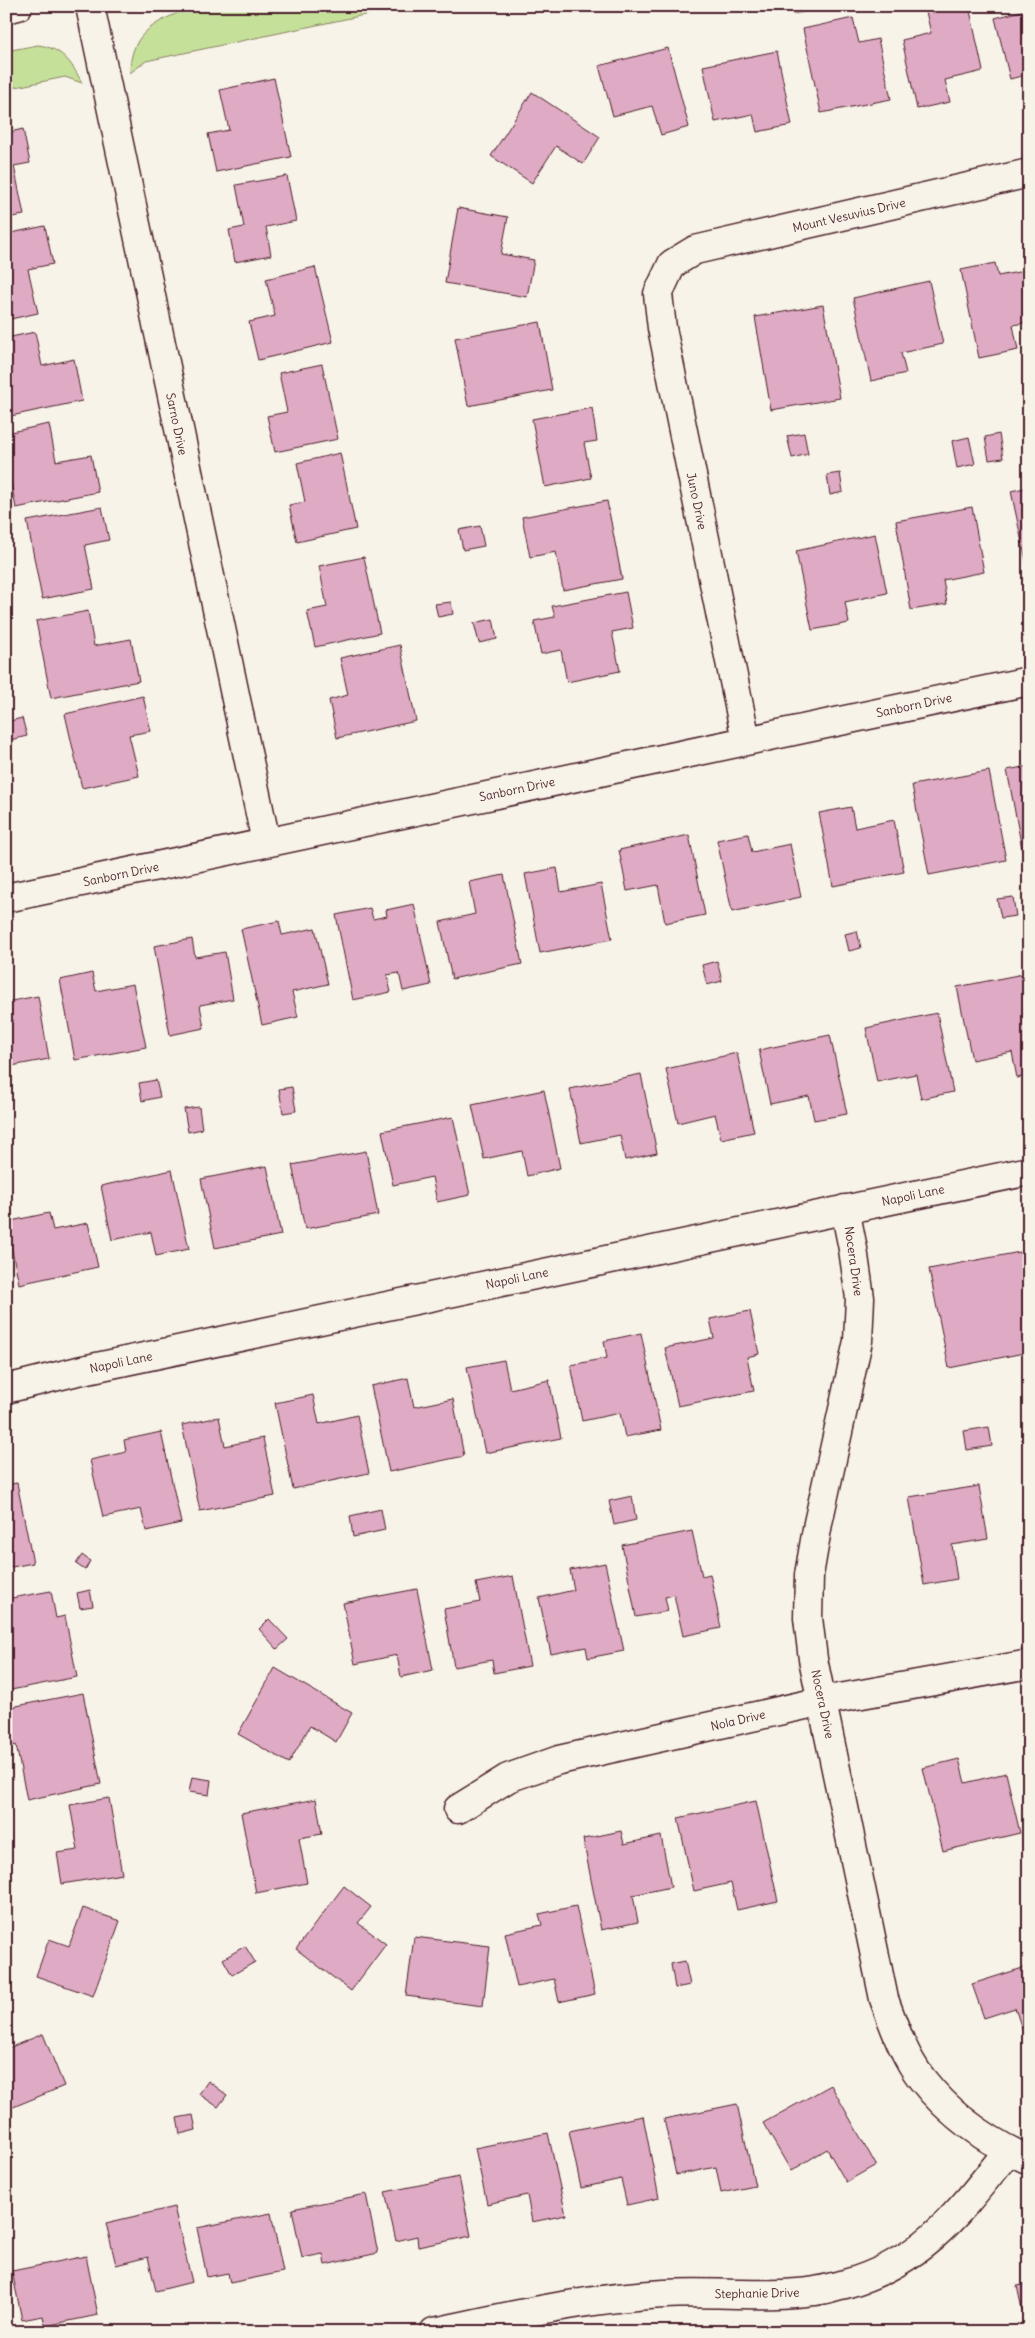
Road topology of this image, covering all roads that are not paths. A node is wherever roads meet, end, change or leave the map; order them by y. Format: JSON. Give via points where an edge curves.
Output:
{"nodes":[{"id":1,"x":18,"y":6,"type":"edge"},
{"id":2,"x":90,"y":6,"type":"edge"},
{"id":3,"x":6,"y":9,"type":"edge"},
{"id":4,"x":1029,"y":173,"type":"edge"},
{"id":5,"x":672,"y":264,"type":"joint"},
{"id":6,"x":1029,"y":681,"type":"edge"},
{"id":7,"x":746,"y":740,"type":"junction"},
{"id":8,"x":266,"y":842,"type":"junction"},
{"id":9,"x":6,"y":898,"type":"edge"},
{"id":10,"x":1029,"y":1170,"type":"edge"},
{"id":11,"x":845,"y":1209,"type":"junction"},
{"id":12,"x":6,"y":1389,"type":"edge"},
{"id":13,"x":1029,"y":1664,"type":"edge"},
{"id":14,"x":822,"y":1702,"type":"junction"},
{"id":15,"x":458,"y":1809,"type":"dead end"},
{"id":16,"x":1018,"y":2156,"type":"edge"},
{"id":17,"x":434,"y":2332,"type":"edge"}],
"edges":[{"from":1,"to":3,"type":"street"},
{"from":2,"to":8,"type":"street","name":"Sarno Drive"},
{"from":4,"to":5,"type":"street","name":"Mount Vesuvius Drive","via":[[695,250]]},
{"from":5,"to":7,"type":"street","name":"Juno Drive","via":[[658,294],[662,328]]},
{"from":6,"to":7,"type":"street","name":"Sanborn Drive"},
{"from":7,"to":8,"type":"street","name":"Sanborn Drive"},
{"from":8,"to":9,"type":"street","name":"Sanborn Drive"},
{"from":10,"to":11,"type":"street","name":"Napoli Lane"},
{"from":11,"to":12,"type":"street","name":"Napoli Lane"},
{"from":11,"to":14,"type":"street","name":"Nocera Drive","via":[[860,1298],[858,1341],[809,1575],[808,1618]]},
{"from":13,"to":14,"type":"street","name":"Nola Drive"},
{"from":14,"to":15,"type":"street","name":"Nola Drive","via":[[559,1760],[508,1778]]},
{"from":14,"to":16,"type":"street","name":"Nocera Drive","via":[[884,1999],[899,2040],[921,2078],[948,2108],[976,2131]]},
{"from":16,"to":17,"type":"street","name":"Stephanie Drive","via":[[931,2241],[900,2263],[859,2280],[816,2291],[620,2298],[565,2305]]}]}
